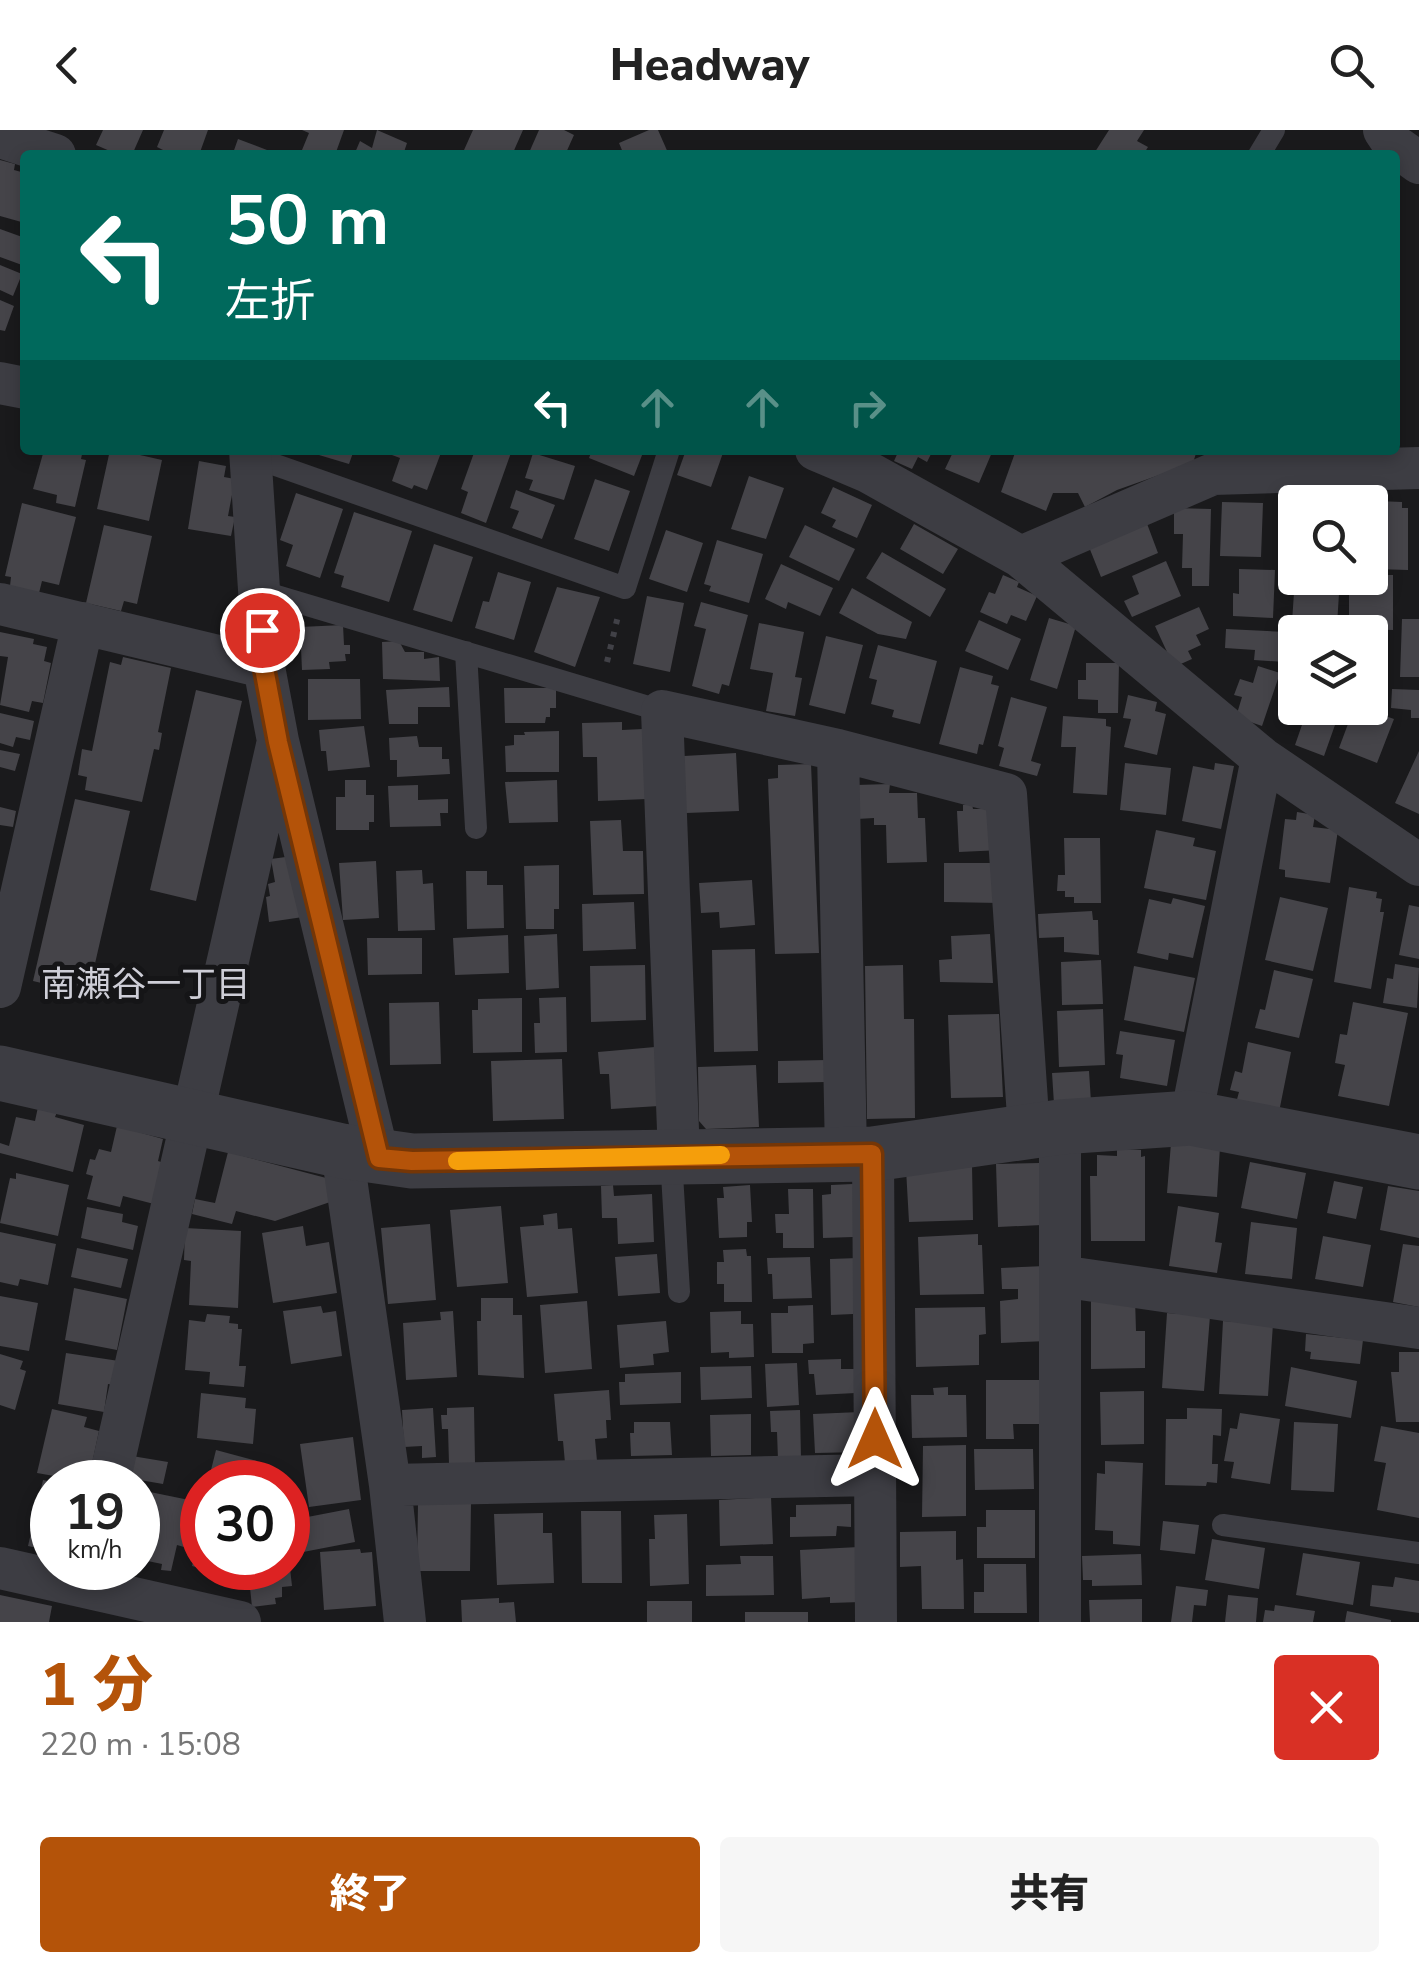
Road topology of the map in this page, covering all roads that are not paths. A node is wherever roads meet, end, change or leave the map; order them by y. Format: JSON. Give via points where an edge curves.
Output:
{"nodes":[{"id":1,"x":1384,"y":130,"type":"edge"},
{"id":2,"x":0,"y":137,"type":"edge"},
{"id":3,"x":40,"y":150,"type":"edge"},
{"id":4,"x":1400,"y":150,"type":"edge"},
{"id":5,"x":250,"y":455,"type":"edge"},
{"id":6,"x":256,"y":455,"type":"edge"},
{"id":7,"x":667,"y":455,"type":"edge"},
{"id":8,"x":828,"y":455,"type":"edge"},
{"id":9,"x":1419,"y":468,"type":"edge"},
{"id":10,"x":1020,"y":557,"type":"junction"},
{"id":11,"x":260,"y":591,"type":"junction"},
{"id":12,"x":0,"y":604,"type":"edge"},
{"id":13,"x":83,"y":623,"type":"junction"},
{"id":14,"x":466,"y":652,"type":"junction"},
{"id":15,"x":264,"y":668,"type":"junction"},
{"id":16,"x":662,"y":711,"type":"junction"},
{"id":17,"x":278,"y":742,"type":"junction"},
{"id":18,"x":838,"y":750,"type":"junction"},
{"id":19,"x":1262,"y":758,"type":"junction"},
{"id":20,"x":476,"y":828,"type":"dead end"},
{"id":21,"x":1419,"y":865,"type":"edge"},
{"id":22,"x":0,"y":987,"type":"edge"},
{"id":23,"x":0,"y":1073,"type":"edge"},
{"id":24,"x":192,"y":1116,"type":"junction"},
{"id":25,"x":1191,"y":1118,"type":"junction"},
{"id":26,"x":1044,"y":1129,"type":"junction"},
{"id":27,"x":361,"y":1154,"type":"junction"},
{"id":28,"x":859,"y":1154,"type":"junction"},
{"id":29,"x":675,"y":1156,"type":"junction"},
{"id":30,"x":1419,"y":1162,"type":"edge"},
{"id":31,"x":1060,"y":1276,"type":"junction"},
{"id":32,"x":679,"y":1292,"type":"dead end"},
{"id":33,"x":1419,"y":1328,"type":"edge"},
{"id":34,"x":114,"y":1460,"type":"edge"},
{"id":35,"x":876,"y":1475,"type":"junction"},
{"id":36,"x":390,"y":1485,"type":"junction"},
{"id":37,"x":1223,"y":1525,"type":"dead end"},
{"id":38,"x":1419,"y":1554,"type":"edge"},
{"id":39,"x":0,"y":1568,"type":"edge"},
{"id":40,"x":84,"y":1592,"type":"edge"},
{"id":41,"x":401,"y":1621,"type":"edge"},
{"id":42,"x":240,"y":1622,"type":"edge"},
{"id":43,"x":876,"y":1622,"type":"edge"},
{"id":44,"x":1060,"y":1622,"type":"edge"}],
"edges":[{"from":1,"to":4,"type":"street"},
{"from":2,"to":3,"type":"street"},
{"from":5,"to":11,"type":"street"},
{"from":6,"to":7,"type":"lane","via":[[625,588]]},
{"from":8,"to":10,"type":"street"},
{"from":9,"to":10,"type":"street","via":[[1213,474]]},
{"from":10,"to":19,"type":"street"},
{"from":11,"to":14,"type":"lane"},
{"from":11,"to":15,"type":"street"},
{"from":12,"to":13,"type":"street"},
{"from":13,"to":15,"type":"street"},
{"from":13,"to":22,"type":"street"},
{"from":14,"to":16,"type":"lane"},
{"from":14,"to":20,"type":"lane"},
{"from":15,"to":17,"type":"street"},
{"from":16,"to":18,"type":"street"},
{"from":16,"to":29,"type":"street"},
{"from":17,"to":24,"type":"street"},
{"from":17,"to":27,"type":"street"},
{"from":18,"to":26,"type":"street","via":[[1006,794]]},
{"from":18,"to":28,"type":"street"},
{"from":19,"to":21,"type":"street"},
{"from":19,"to":25,"type":"street"},
{"from":23,"to":24,"type":"street"},
{"from":24,"to":27,"type":"street"},
{"from":24,"to":34,"type":"street"},
{"from":25,"to":26,"type":"street"},
{"from":25,"to":30,"type":"street"},
{"from":26,"to":28,"type":"street"},
{"from":26,"to":31,"type":"street"},
{"from":27,"to":29,"type":"street","via":[[412,1161]]},
{"from":27,"to":36,"type":"street"},
{"from":28,"to":29,"type":"street"},
{"from":28,"to":35,"type":"street"},
{"from":29,"to":32,"type":"lane"},
{"from":31,"to":33,"type":"street"},
{"from":31,"to":44,"type":"street"},
{"from":35,"to":36,"type":"street"},
{"from":35,"to":43,"type":"street"},
{"from":36,"to":41,"type":"street"},
{"from":37,"to":38,"type":"lane"},
{"from":39,"to":40,"type":"street"},
{"from":40,"to":42,"type":"street"}]}
